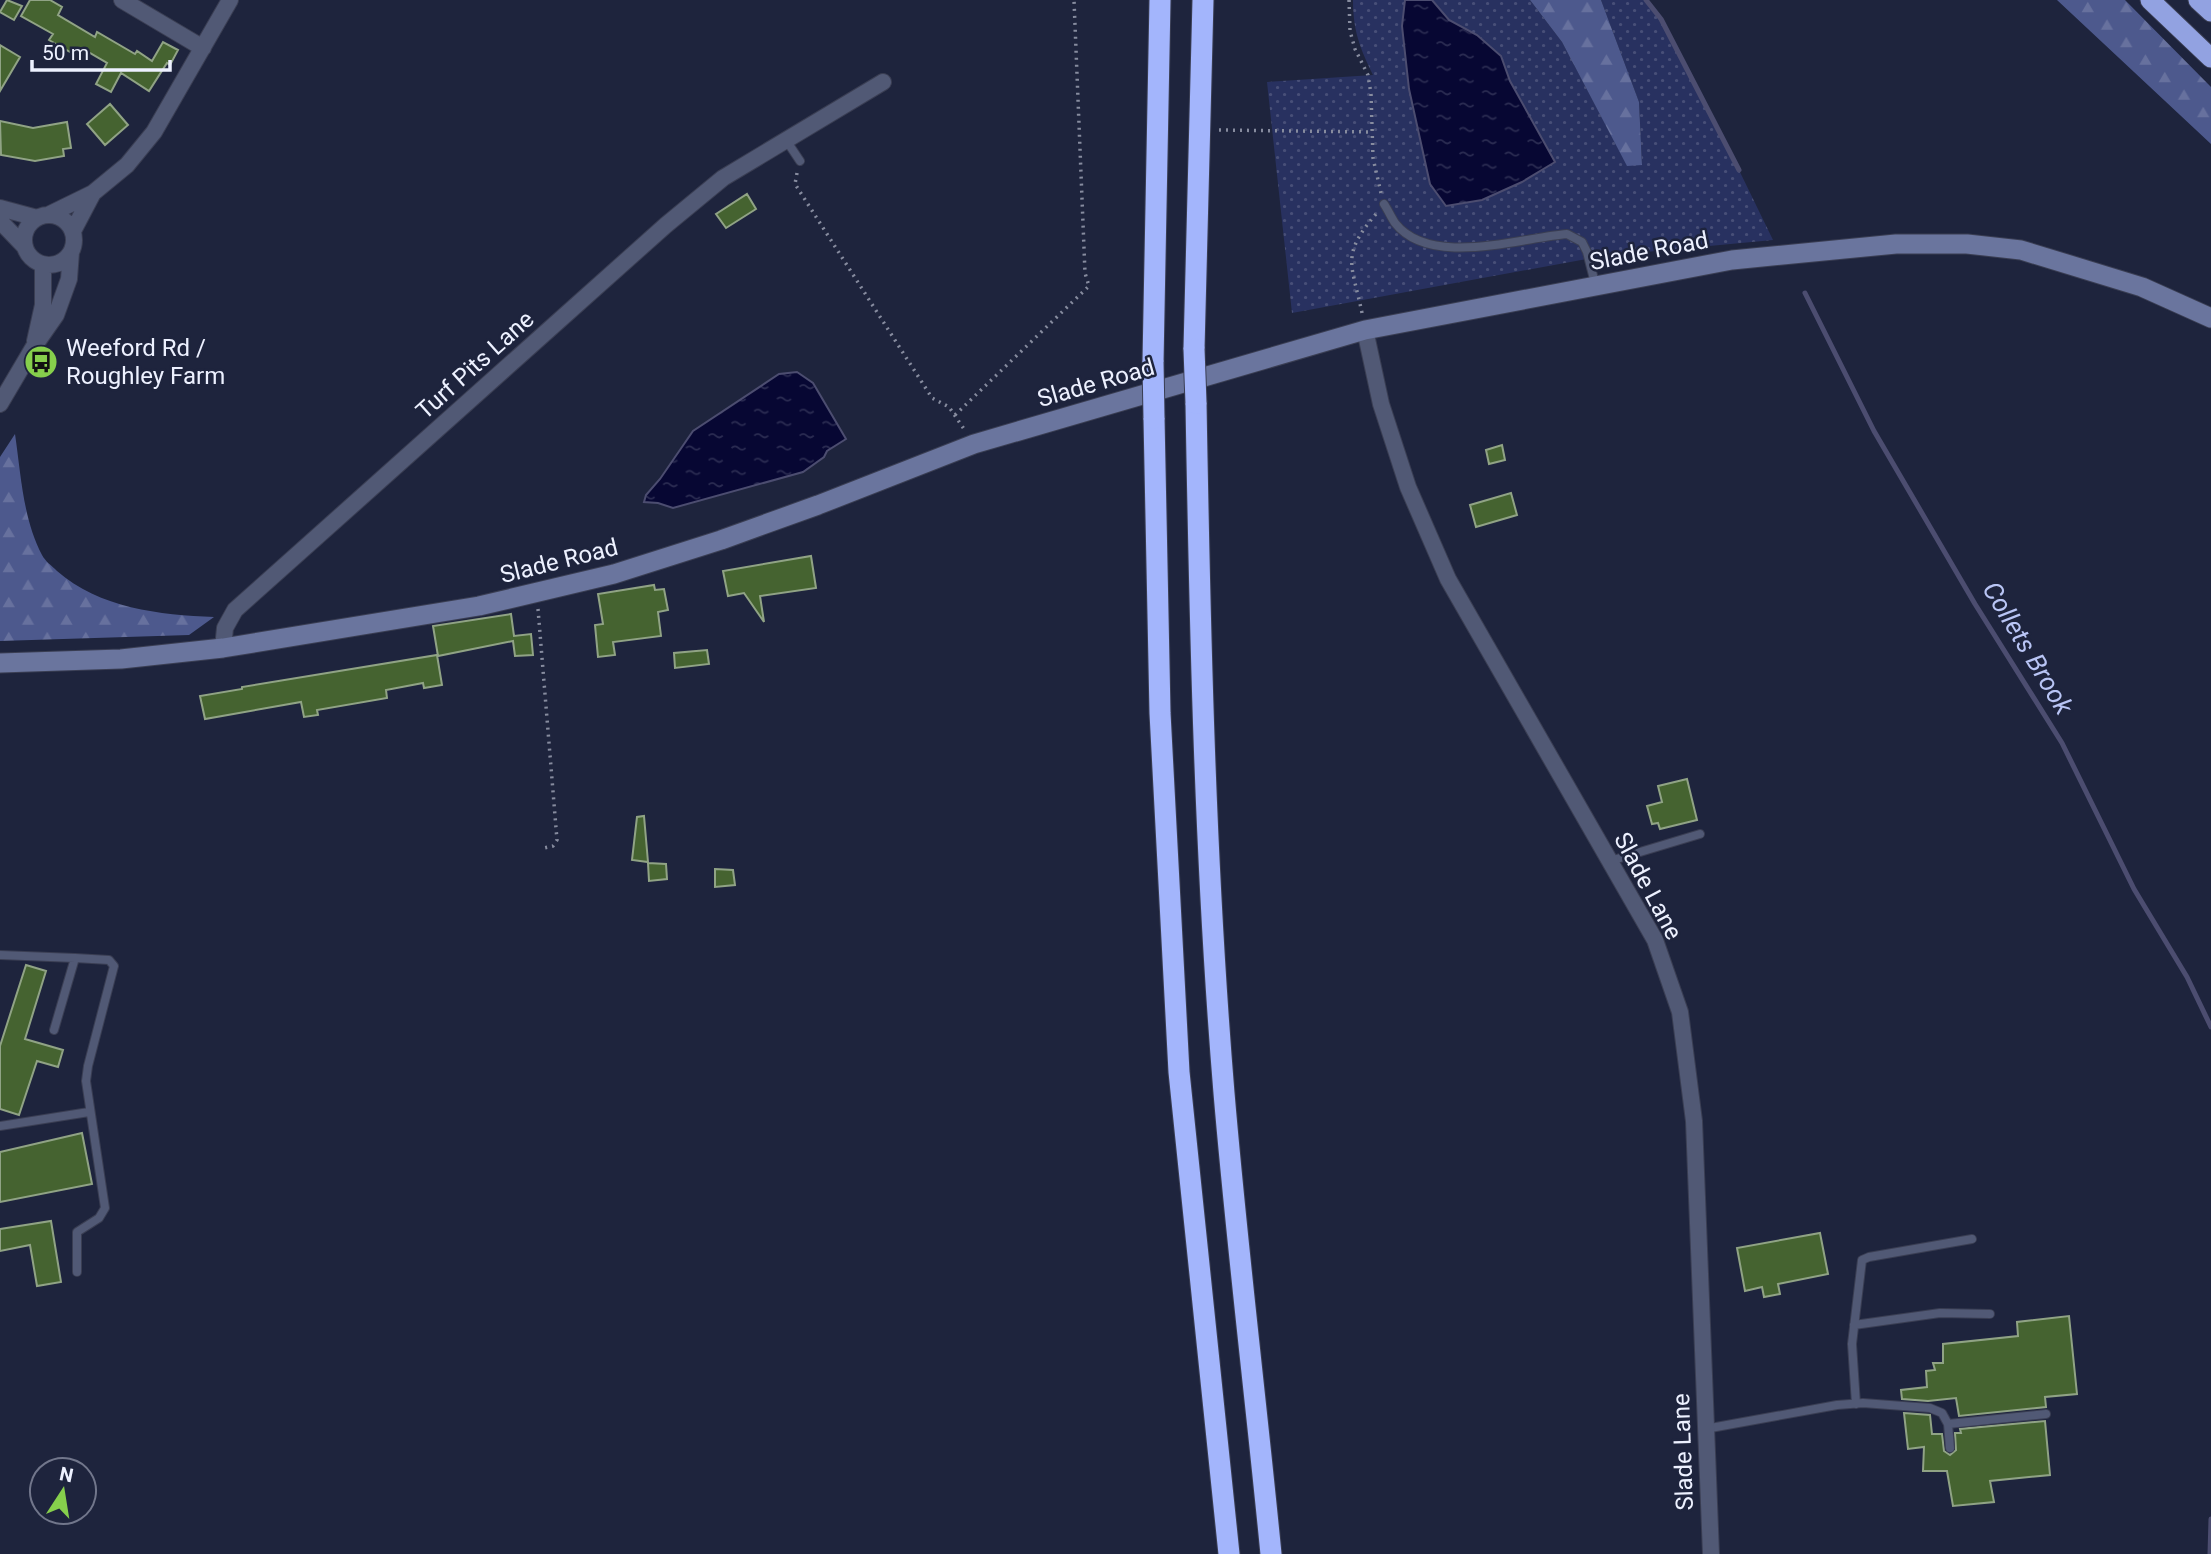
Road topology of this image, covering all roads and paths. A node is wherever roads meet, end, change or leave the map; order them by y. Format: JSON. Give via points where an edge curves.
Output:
{"nodes":[{"id":1,"x":122,"y":0,"type":"edge"},
{"id":2,"x":230,"y":0,"type":"edge"},
{"id":3,"x":1074,"y":0,"type":"edge"},
{"id":4,"x":1160,"y":0,"type":"edge"},
{"id":5,"x":1203,"y":0,"type":"edge"},
{"id":6,"x":1349,"y":0,"type":"edge"},
{"id":7,"x":2150,"y":0,"type":"edge"},
{"id":8,"x":2199,"y":0,"type":"edge"},
{"id":9,"x":2211,"y":12,"type":"edge"},
{"id":10,"x":203,"y":48,"type":"junction"},
{"id":11,"x":2211,"y":58,"type":"edge"},
{"id":12,"x":883,"y":82,"type":"dead end"},
{"id":13,"x":1234,"y":131,"type":"dead end"},
{"id":14,"x":1371,"y":132,"type":"junction"},
{"id":15,"x":786,"y":140,"type":"junction"},
{"id":16,"x":800,"y":161,"type":"joint"},
{"id":17,"x":93,"y":193,"type":"junction"},
{"id":18,"x":1384,"y":204,"type":"junction"},
{"id":19,"x":0,"y":208,"type":"edge"},
{"id":20,"x":43,"y":216,"type":"junction"},
{"id":21,"x":0,"y":221,"type":"edge"},
{"id":22,"x":73,"y":231,"type":"junction"},
{"id":23,"x":25,"y":247,"type":"junction"},
{"id":24,"x":71,"y":252,"type":"junction"},
{"id":25,"x":43,"y":264,"type":"junction"},
{"id":26,"x":1596,"y":287,"type":"junction"},
{"id":27,"x":2211,"y":318,"type":"edge"},
{"id":28,"x":1365,"y":330,"type":"junction"},
{"id":29,"x":33,"y":348,"type":"junction"},
{"id":30,"x":0,"y":404,"type":"edge"},
{"id":31,"x":955,"y":415,"type":"junction"},
{"id":32,"x":974,"y":444,"type":"junction"},
{"id":33,"x":536,"y":593,"type":"junction"},
{"id":34,"x":223,"y":648,"type":"junction"},
{"id":35,"x":0,"y":663,"type":"edge"},
{"id":36,"x":1700,"y":834,"type":"dead end"},
{"id":37,"x":544,"y":848,"type":"dead end"},
{"id":38,"x":1610,"y":861,"type":"junction"},
{"id":39,"x":0,"y":955,"type":"edge"},
{"id":40,"x":75,"y":958,"type":"junction"},
{"id":41,"x":54,"y":1030,"type":"dead end"},
{"id":42,"x":89,"y":1112,"type":"junction"},
{"id":43,"x":0,"y":1126,"type":"edge"},
{"id":44,"x":1972,"y":1239,"type":"dead end"},
{"id":45,"x":77,"y":1272,"type":"dead end"},
{"id":46,"x":1990,"y":1314,"type":"dead end"},
{"id":47,"x":1854,"y":1325,"type":"junction"},
{"id":48,"x":1856,"y":1404,"type":"junction"},
{"id":49,"x":2046,"y":1413,"type":"dead end"},
{"id":50,"x":1948,"y":1424,"type":"junction"},
{"id":51,"x":1705,"y":1429,"type":"junction"},
{"id":52,"x":1950,"y":1448,"type":"dead end"},
{"id":53,"x":1229,"y":1554,"type":"edge"},
{"id":54,"x":1271,"y":1554,"type":"edge"},
{"id":55,"x":1711,"y":1554,"type":"edge"}],
"edges":[{"from":1,"to":10,"type":"street"},
{"from":2,"to":10,"type":"street"},
{"from":3,"to":31,"type":"path","via":[[1089,286]]},
{"from":4,"to":53,"type":"highway","bridge":true,"via":[[1153,362],[1160,727],[1179,1072]]},
{"from":5,"to":54,"type":"highway","bridge":true,"via":[[1194,349],[1202,700],[1224,1093]]},
{"from":6,"to":14,"type":"path","via":[[1350,31],[1368,75]]},
{"from":7,"to":11,"type":"highway"},
{"from":8,"to":9,"type":"highway"},
{"from":10,"to":17,"type":"street","via":[[155,132],[127,165]]},
{"from":12,"to":15,"type":"street","name":"Turf Pits Lane"},
{"from":13,"to":14,"type":"path"},
{"from":14,"to":18,"type":"path"},
{"from":15,"to":16,"type":"lane"},
{"from":15,"to":34,"type":"street","name":"Turf Pits Lane","via":[[723,178],[666,225],[235,610],[225,628]]},
{"from":16,"to":31,"type":"path","via":[[795,184],[932,398]]},
{"from":17,"to":20,"type":"street"},
{"from":17,"to":22,"type":"street"},
{"from":18,"to":26,"type":"lane","via":[[1395,224],[1413,238],[1455,249],[1567,234],[1582,242]]},
{"from":18,"to":28,"type":"path","via":[[1356,241],[1350,261]]},
{"from":19,"to":20,"type":"street"},
{"from":20,"to":22,"type":"street","via":[[65,220]]},
{"from":20,"to":23,"type":"street","via":[[26,229]]},
{"from":21,"to":23,"type":"street"},
{"from":22,"to":24,"type":"street"},
{"from":23,"to":25,"type":"street"},
{"from":24,"to":25,"type":"street","via":[[58,263]]},
{"from":24,"to":29,"type":"street","via":[[69,279],[56,315]]},
{"from":25,"to":29,"type":"street","via":[[43,305]]},
{"from":26,"to":27,"type":"main road","name":"Slade Road","via":[[1731,260],[1896,244],[1967,244],[2021,250],[2073,264],[2142,287]]},
{"from":26,"to":28,"type":"main road","name":"Slade Road"},
{"from":28,"to":32,"type":"main road","name":"Slade Road"},
{"from":28,"to":38,"type":"street","name":"Slade Lane","via":[[1381,404],[1408,487],[1448,579]]},
{"from":29,"to":30,"type":"street"},
{"from":31,"to":32,"type":"path"},
{"from":32,"to":33,"type":"main road","name":"Slade Road","via":[[721,540]]},
{"from":33,"to":34,"type":"main road","name":"Slade Road","via":[[429,616]]},
{"from":33,"to":37,"type":"path","via":[[557,840]]},
{"from":34,"to":35,"type":"main road","name":"Slade Road","via":[[121,659]]},
{"from":36,"to":38,"type":"lane"},
{"from":38,"to":51,"type":"street","name":"Slade Lane","via":[[1655,940],[1680,1012],[1694,1121]]},
{"from":39,"to":40,"type":"lane"},
{"from":40,"to":41,"type":"lane"},
{"from":40,"to":42,"type":"lane","via":[[109,960],[114,966],[88,1066]]},
{"from":42,"to":43,"type":"lane"},
{"from":42,"to":45,"type":"lane","via":[[104,1208],[99,1218],[76,1232]]},
{"from":44,"to":47,"type":"lane","via":[[1862,1260]]},
{"from":46,"to":47,"type":"lane","via":[[1940,1313]]},
{"from":47,"to":48,"type":"lane"},
{"from":48,"to":50,"type":"lane","via":[[1937,1410]]},
{"from":48,"to":51,"type":"lane"},
{"from":49,"to":50,"type":"lane"},
{"from":50,"to":52,"type":"lane"},
{"from":51,"to":55,"type":"street","name":"Slade Lane"}]}
